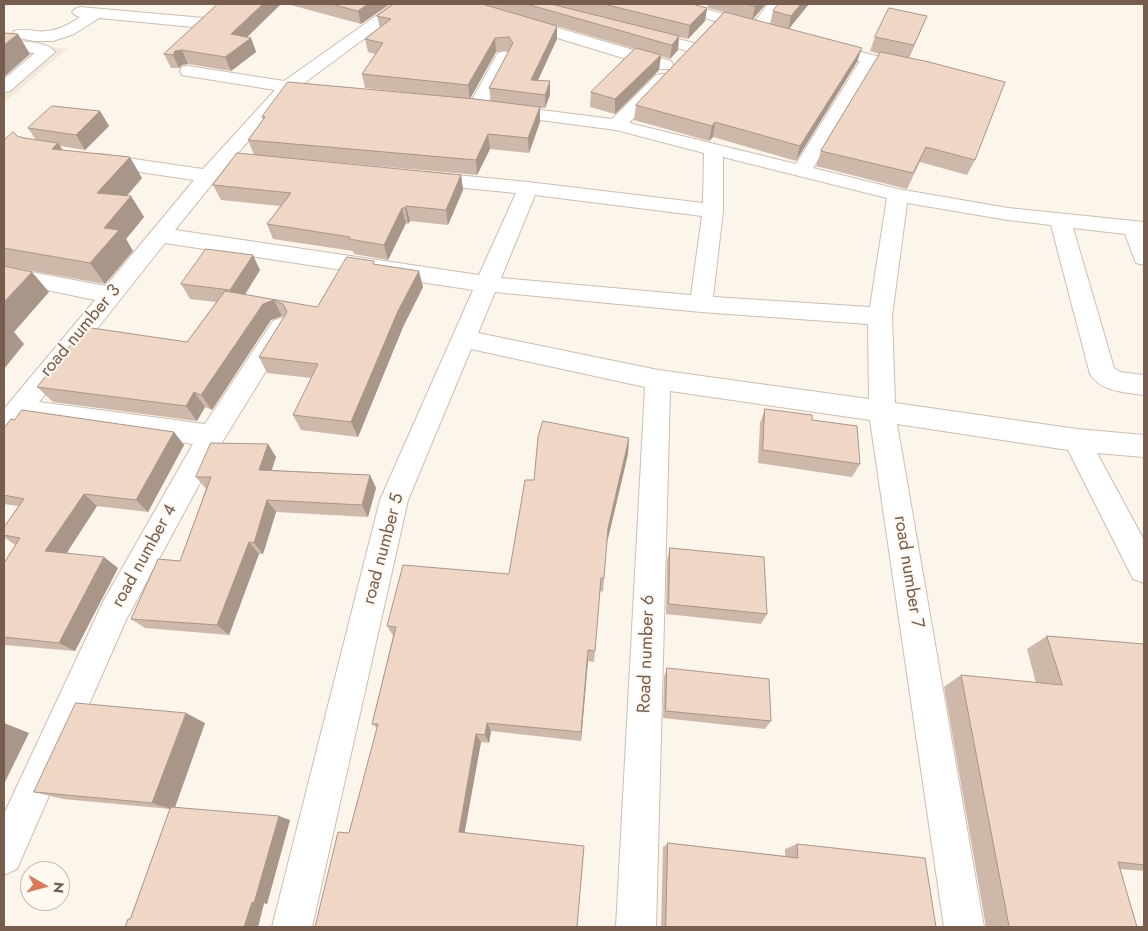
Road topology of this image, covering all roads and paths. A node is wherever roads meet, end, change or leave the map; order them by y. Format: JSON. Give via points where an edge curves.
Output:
{"nodes":[{"id":1,"x":403,"y":4,"type":"edge"},
{"id":2,"x":461,"y":4,"type":"edge"},
{"id":3,"x":776,"y":4,"type":"edge"},
{"id":4,"x":691,"y":7,"type":"edge"},
{"id":5,"x":720,"y":18,"type":"junction"},
{"id":6,"x":204,"y":23,"type":"edge"},
{"id":7,"x":758,"y":27,"type":"junction"},
{"id":8,"x":627,"y":30,"type":"edge"},
{"id":9,"x":4,"y":32,"type":"edge"},
{"id":10,"x":776,"y":32,"type":"edge"},
{"id":11,"x":805,"y":40,"type":"edge"},
{"id":12,"x":4,"y":45,"type":"edge"},
{"id":13,"x":692,"y":48,"type":"junction"},
{"id":14,"x":504,"y":56,"type":"edge"},
{"id":15,"x":870,"y":59,"type":"junction"},
{"id":16,"x":674,"y":67,"type":"junction"},
{"id":17,"x":925,"y":70,"type":"edge"},
{"id":18,"x":188,"y":71,"type":"dead end"},
{"id":19,"x":4,"y":87,"type":"edge"},
{"id":20,"x":287,"y":87,"type":"junction"},
{"id":21,"x":325,"y":91,"type":"edge"},
{"id":22,"x":458,"y":105,"type":"edge"},
{"id":23,"x":477,"y":107,"type":"junction"},
{"id":24,"x":616,"y":125,"type":"junction"},
{"id":25,"x":714,"y":149,"type":"junction"},
{"id":26,"x":77,"y":157,"type":"edge"},
{"id":27,"x":801,"y":172,"type":"junction"},
{"id":28,"x":209,"y":176,"type":"junction"},
{"id":29,"x":409,"y":177,"type":"edge"},
{"id":30,"x":528,"y":188,"type":"junction"},
{"id":31,"x":898,"y":195,"type":"junction"},
{"id":32,"x":713,"y":211,"type":"junction"},
{"id":33,"x":1060,"y":220,"type":"junction"},
{"id":34,"x":1139,"y":228,"type":"edge"},
{"id":35,"x":160,"y":236,"type":"junction"},
{"id":36,"x":1144,"y":258,"type":"edge"},
{"id":37,"x":4,"y":274,"type":"edge"},
{"id":38,"x":487,"y":284,"type":"junction"},
{"id":39,"x":111,"y":296,"type":"junction"},
{"id":40,"x":701,"y":304,"type":"junction"},
{"id":41,"x":880,"y":316,"type":"junction"},
{"id":42,"x":281,"y":327,"type":"edge"},
{"id":43,"x":464,"y":339,"type":"junction"},
{"id":44,"x":658,"y":380,"type":"junction"},
{"id":45,"x":1144,"y":385,"type":"edge"},
{"id":46,"x":12,"y":408,"type":"edge"},
{"id":47,"x":882,"y":411,"type":"junction"},
{"id":48,"x":212,"y":436,"type":"junction"},
{"id":49,"x":1076,"y":440,"type":"junction"},
{"id":50,"x":1144,"y":446,"type":"edge"},
{"id":51,"x":1144,"y":569,"type":"edge"},
{"id":52,"x":4,"y":856,"type":"edge"},
{"id":53,"x":292,"y":927,"type":"edge"},
{"id":54,"x":636,"y":927,"type":"edge"},
{"id":55,"x":964,"y":927,"type":"edge"}],
"edges":[{"from":1,"to":20,"type":"street","name":"road number 3"},
{"from":2,"to":16,"type":"street","via":[[540,20]]},
{"from":3,"to":7,"type":"street"},
{"from":4,"to":5,"type":"street"},
{"from":5,"to":7,"type":"street"},
{"from":5,"to":13,"type":"street"},
{"from":6,"to":9,"type":"street","via":[[88,12],[69,31],[56,37]]},
{"from":7,"to":10,"type":"street"},
{"from":8,"to":13,"type":"street"},
{"from":11,"to":15,"type":"street"},
{"from":12,"to":19,"type":"street","via":[[47,52]]},
{"from":13,"to":16,"type":"street"},
{"from":14,"to":23,"type":"street"},
{"from":15,"to":17,"type":"street"},
{"from":15,"to":27,"type":"street"},
{"from":16,"to":24,"type":"street"},
{"from":18,"to":20,"type":"street"},
{"from":20,"to":21,"type":"street"},
{"from":20,"to":28,"type":"street","name":"road number 3","via":[[232,160]]},
{"from":22,"to":23,"type":"street"},
{"from":23,"to":24,"type":"street"},
{"from":24,"to":25,"type":"street"},
{"from":25,"to":27,"type":"street"},
{"from":25,"to":32,"type":"street"},
{"from":26,"to":28,"type":"street"},
{"from":27,"to":31,"type":"street"},
{"from":28,"to":35,"type":"street","name":"road number 3"},
{"from":29,"to":30,"type":"street"},
{"from":30,"to":32,"type":"street"},
{"from":30,"to":38,"type":"street","name":"road number 5"},
{"from":31,"to":33,"type":"street"},
{"from":31,"to":41,"type":"street","name":"road number 7"},
{"from":32,"to":40,"type":"street"},
{"from":33,"to":34,"type":"street"},
{"from":33,"to":45,"type":"street","via":[[1103,374],[1115,381]]},
{"from":34,"to":36,"type":"street"},
{"from":35,"to":38,"type":"street"},
{"from":35,"to":39,"type":"street","name":"road number 3"},
{"from":37,"to":39,"type":"street"},
{"from":38,"to":40,"type":"street"},
{"from":38,"to":43,"type":"street","name":"road number 5"},
{"from":39,"to":46,"type":"street","name":"road number 3"},
{"from":40,"to":41,"type":"street"},
{"from":41,"to":47,"type":"street","name":"road number 7"},
{"from":42,"to":48,"type":"street","name":"road number 4"},
{"from":43,"to":44,"type":"street"},
{"from":43,"to":53,"type":"street","name":"road number 5","via":[[394,500]]},
{"from":44,"to":47,"type":"street"},
{"from":44,"to":54,"type":"street","name":"Road number 6"},
{"from":46,"to":48,"type":"street"},
{"from":47,"to":49,"type":"street"},
{"from":47,"to":55,"type":"street","name":"road number 7"},
{"from":48,"to":52,"type":"street","name":"road number 4","via":[[115,610]]},
{"from":49,"to":50,"type":"street"},
{"from":49,"to":51,"type":"street"}]}
